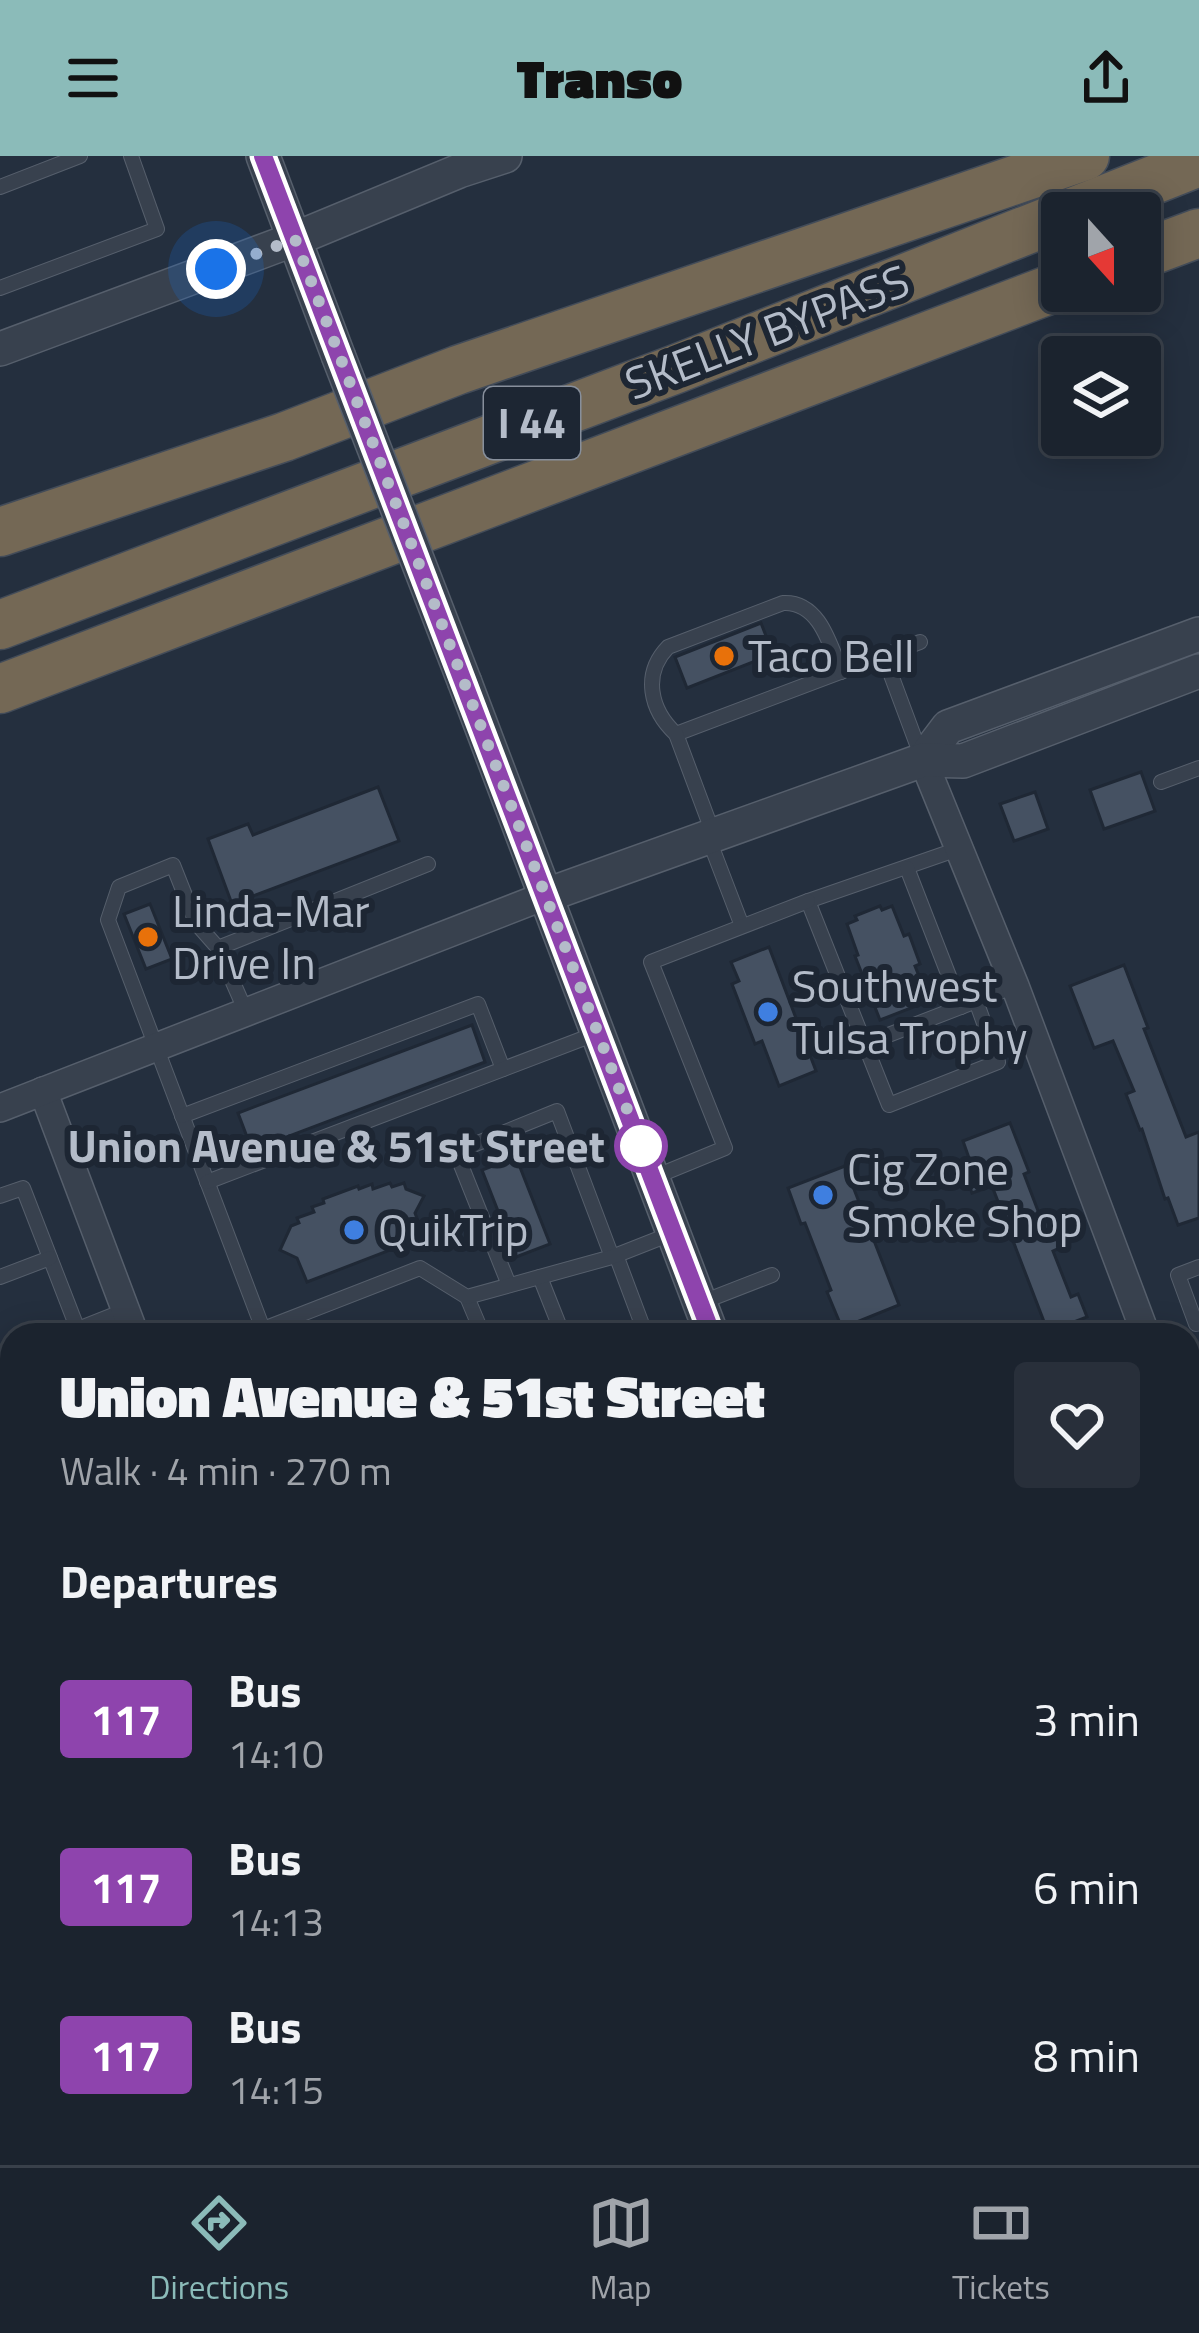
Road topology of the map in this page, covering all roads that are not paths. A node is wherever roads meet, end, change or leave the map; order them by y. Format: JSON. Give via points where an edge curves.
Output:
{"nodes":[{"id":1,"x":80,"y":156,"type":"edge"},
{"id":2,"x":131,"y":156,"type":"edge"},
{"id":3,"x":263,"y":156,"type":"edge"},
{"id":4,"x":506,"y":156,"type":"edge"},
{"id":5,"x":1085,"y":156,"type":"edge"},
{"id":6,"x":1199,"y":162,"type":"edge"},
{"id":7,"x":0,"y":187,"type":"edge"},
{"id":8,"x":1123,"y":192,"type":"edge"},
{"id":9,"x":1041,"y":224,"type":"edge"},
{"id":10,"x":1199,"y":232,"type":"edge"},
{"id":11,"x":295,"y":239,"type":"junction"},
{"id":12,"x":1161,"y":247,"type":"edge"},
{"id":13,"x":0,"y":288,"type":"edge"},
{"id":14,"x":1041,"y":293,"type":"edge"},
{"id":15,"x":0,"y":349,"type":"edge"},
{"id":16,"x":0,"y":532,"type":"edge"},
{"id":17,"x":13,"y":615,"type":"edge"},
{"id":18,"x":1199,"y":634,"type":"edge"},
{"id":19,"x":920,"y":643,"type":"dead end"},
{"id":20,"x":884,"y":656,"type":"junction"},
{"id":21,"x":1199,"y":671,"type":"edge"},
{"id":22,"x":841,"y":672,"type":"junction"},
{"id":23,"x":0,"y":688,"type":"edge"},
{"id":24,"x":676,"y":734,"type":"junction"},
{"id":25,"x":923,"y":760,"type":"junction"},
{"id":26,"x":1199,"y":768,"type":"edge"},
{"id":27,"x":1161,"y":782,"type":"dead end"},
{"id":28,"x":711,"y":836,"type":"junction"},
{"id":29,"x":961,"y":848,"type":"junction"},
{"id":30,"x":428,"y":864,"type":"dead end"},
{"id":31,"x":908,"y":868,"type":"junction"},
{"id":32,"x":547,"y":895,"type":"junction"},
{"id":33,"x":808,"y":901,"type":"junction"},
{"id":34,"x":742,"y":926,"type":"junction"},
{"id":35,"x":218,"y":948,"type":"junction"},
{"id":36,"x":1015,"y":986,"type":"junction"},
{"id":37,"x":976,"y":1001,"type":"junction"},
{"id":38,"x":961,"y":1006,"type":"junction"},
{"id":39,"x":246,"y":1012,"type":"junction"},
{"id":40,"x":598,"y":1032,"type":"junction"},
{"id":41,"x":865,"y":1044,"type":"junction"},
{"id":42,"x":156,"y":1047,"type":"junction"},
{"id":43,"x":503,"y":1069,"type":"junction"},
{"id":44,"x":43,"y":1091,"type":"junction"},
{"id":45,"x":0,"y":1108,"type":"edge"},
{"id":46,"x":182,"y":1116,"type":"junction"},
{"id":47,"x":652,"y":1178,"type":"junction"},
{"id":48,"x":207,"y":1182,"type":"junction"},
{"id":49,"x":0,"y":1196,"type":"edge"},
{"id":50,"x":673,"y":1233,"type":"junction"},
{"id":51,"x":614,"y":1256,"type":"junction"},
{"id":52,"x":50,"y":1258,"type":"junction"},
{"id":53,"x":1199,"y":1267,"type":"edge"},
{"id":54,"x":772,"y":1275,"type":"dead end"},
{"id":55,"x":0,"y":1277,"type":"edge"},
{"id":56,"x":540,"y":1277,"type":"junction"},
{"id":57,"x":509,"y":1286,"type":"junction"},
{"id":58,"x":467,"y":1297,"type":"junction"},
{"id":59,"x":700,"y":1303,"type":"junction"},
{"id":60,"x":71,"y":1323,"type":"edge"},
{"id":61,"x":130,"y":1323,"type":"edge"},
{"id":62,"x":253,"y":1323,"type":"edge"},
{"id":63,"x":279,"y":1323,"type":"edge"},
{"id":64,"x":478,"y":1323,"type":"edge"},
{"id":65,"x":558,"y":1323,"type":"edge"},
{"id":66,"x":641,"y":1323,"type":"edge"},
{"id":67,"x":708,"y":1323,"type":"edge"},
{"id":68,"x":1141,"y":1323,"type":"edge"},
{"id":69,"x":1196,"y":1323,"type":"edge"}],
"edges":[{"from":1,"to":7,"type":"lane"},
{"from":2,"to":13,"type":"lane","via":[[157,229]]},
{"from":3,"to":11,"type":"street"},
{"from":4,"to":11,"type":"street"},
{"from":5,"to":16,"type":"highway"},
{"from":6,"to":8,"type":"highway"},
{"from":9,"to":17,"type":"highway","name":"SKELLY BYPASS","number":"I 44"},
{"from":10,"to":12,"type":"highway"},
{"from":11,"to":15,"type":"street"},
{"from":11,"to":32,"type":"street","bridge":true},
{"from":14,"to":23,"type":"highway","name":"SKELLY BYPASS","number":"I 44"},
{"from":18,"to":25,"type":"street","via":[[948,727]]},
{"from":19,"to":20,"type":"lane"},
{"from":20,"to":22,"type":"lane"},
{"from":20,"to":25,"type":"lane"},
{"from":21,"to":25,"type":"street","via":[[963,761]]},
{"from":22,"to":24,"type":"lane"},
{"from":22,"to":24,"type":"lane","via":[[810,610],[783,603],[668,647],[657,659],[652,690]]},
{"from":24,"to":28,"type":"lane"},
{"from":25,"to":28,"type":"street"},
{"from":25,"to":29,"type":"street"},
{"from":26,"to":27,"type":"lane"},
{"from":28,"to":32,"type":"street"},
{"from":28,"to":34,"type":"lane"},
{"from":29,"to":31,"type":"lane"},
{"from":29,"to":36,"type":"street"},
{"from":30,"to":35,"type":"lane"},
{"from":31,"to":33,"type":"lane"},
{"from":31,"to":38,"type":"lane"},
{"from":32,"to":39,"type":"street"},
{"from":32,"to":40,"type":"street"},
{"from":33,"to":34,"type":"lane"},
{"from":33,"to":41,"type":"lane"},
{"from":34,"to":47,"type":"lane","via":[[651,962],[725,1148]]},
{"from":35,"to":39,"type":"lane"},
{"from":35,"to":42,"type":"lane","via":[[196,923],[172,865],[119,887],[108,920]]},
{"from":36,"to":37,"type":"lane"},
{"from":36,"to":68,"type":"street"},
{"from":37,"to":38,"type":"lane"},
{"from":37,"to":41,"type":"lane","via":[[998,1063],[890,1105]]},
{"from":38,"to":41,"type":"lane"},
{"from":39,"to":42,"type":"street"},
{"from":40,"to":43,"type":"lane"},
{"from":40,"to":47,"type":"street"},
{"from":42,"to":44,"type":"street"},
{"from":42,"to":46,"type":"lane"},
{"from":43,"to":46,"type":"lane","via":[[478,1004]]},
{"from":43,"to":48,"type":"lane"},
{"from":44,"to":45,"type":"street"},
{"from":44,"to":61,"type":"street"},
{"from":46,"to":48,"type":"lane"},
{"from":47,"to":50,"type":"street"},
{"from":48,"to":62,"type":"lane"},
{"from":49,"to":52,"type":"lane","via":[[23,1188]]},
{"from":50,"to":51,"type":"lane"},
{"from":50,"to":59,"type":"street"},
{"from":51,"to":56,"type":"lane"},
{"from":51,"to":57,"type":"lane","via":[[557,1111],[468,1147],[461,1165]]},
{"from":51,"to":66,"type":"lane"},
{"from":52,"to":55,"type":"lane"},
{"from":52,"to":60,"type":"lane"},
{"from":53,"to":69,"type":"lane","via":[[1178,1275]]},
{"from":54,"to":59,"type":"lane"},
{"from":56,"to":57,"type":"lane"},
{"from":56,"to":65,"type":"lane"},
{"from":57,"to":58,"type":"lane"},
{"from":58,"to":63,"type":"lane","via":[[420,1268]]},
{"from":58,"to":64,"type":"lane"},
{"from":59,"to":67,"type":"street"}]}
